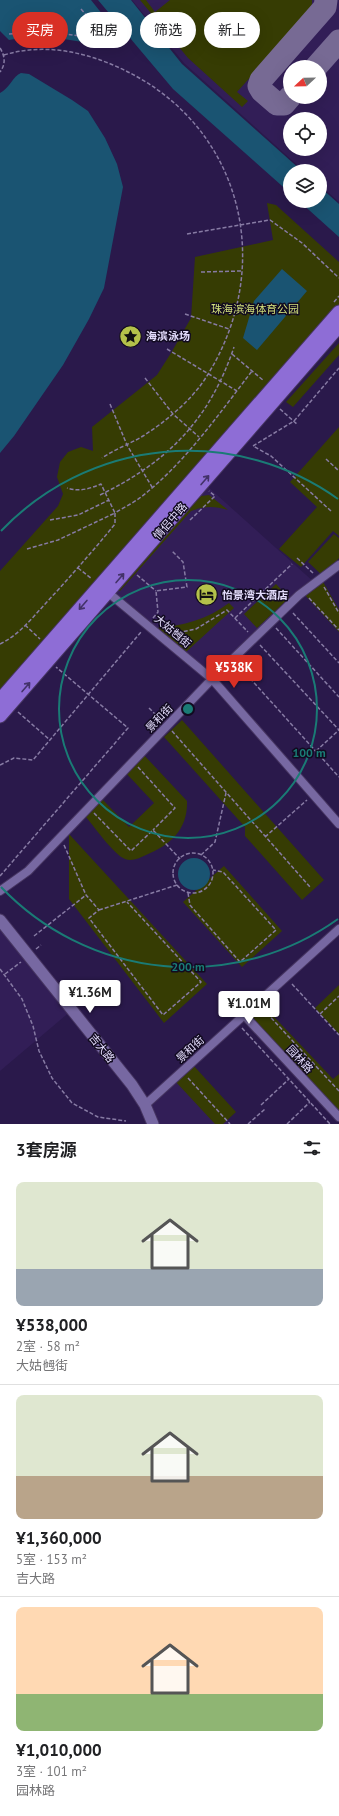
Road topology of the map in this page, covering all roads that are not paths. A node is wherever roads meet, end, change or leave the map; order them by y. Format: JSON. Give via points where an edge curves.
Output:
{"nodes":[{"id":1,"x":339,"y":312,"type":"edge"},
{"id":2,"x":339,"y":326,"type":"edge"},
{"id":3,"x":339,"y":565,"type":"edge"},
{"id":4,"x":100,"y":586,"type":"junction"},
{"id":5,"x":212,"y":679,"type":"junction"},
{"id":6,"x":5,"y":702,"type":"edge"},
{"id":7,"x":0,"y":716,"type":"edge"},
{"id":8,"x":339,"y":824,"type":"edge"},
{"id":9,"x":0,"y":891,"type":"edge"},
{"id":10,"x":0,"y":920,"type":"edge"},
{"id":11,"x":339,"y":929,"type":"edge"},
{"id":12,"x":244,"y":1015,"type":"junction"},
{"id":13,"x":145,"y":1105,"type":"junction"},
{"id":14,"x":339,"y":1117,"type":"edge"},
{"id":15,"x":153,"y":1124,"type":"edge"}],
"edges":[{"from":1,"to":4,"type":"highway","name":"情侣中路"},
{"from":4,"to":2,"type":"highway","name":"情侣中路","one_way":true,"via":[[128,568]]},
{"from":3,"to":5,"type":"street","name":"景和街","via":[[298,595]]},
{"from":4,"to":5,"type":"street","name":"大姑乸街"},
{"from":4,"to":6,"type":"highway","name":"情侣中路","one_way":true},
{"from":6,"to":4,"type":"highway","name":"情侣中路","one_way":true,"via":[[49,660]]},
{"from":5,"to":8,"type":"street","name":"大姑乸街"},
{"from":5,"to":9,"type":"street","name":"景和街","via":[[28,871]]},
{"from":6,"to":7,"type":"highway","name":"情侣中路"},
{"from":10,"to":13,"type":"main road","name":"吉大路","via":[[132,1085]]},
{"from":11,"to":12,"type":"street","name":"景和街"},
{"from":12,"to":13,"type":"street","name":"景和街"},
{"from":12,"to":14,"type":"street","name":"园林路"},
{"from":13,"to":15,"type":"main road","name":"吉大路"}]}
